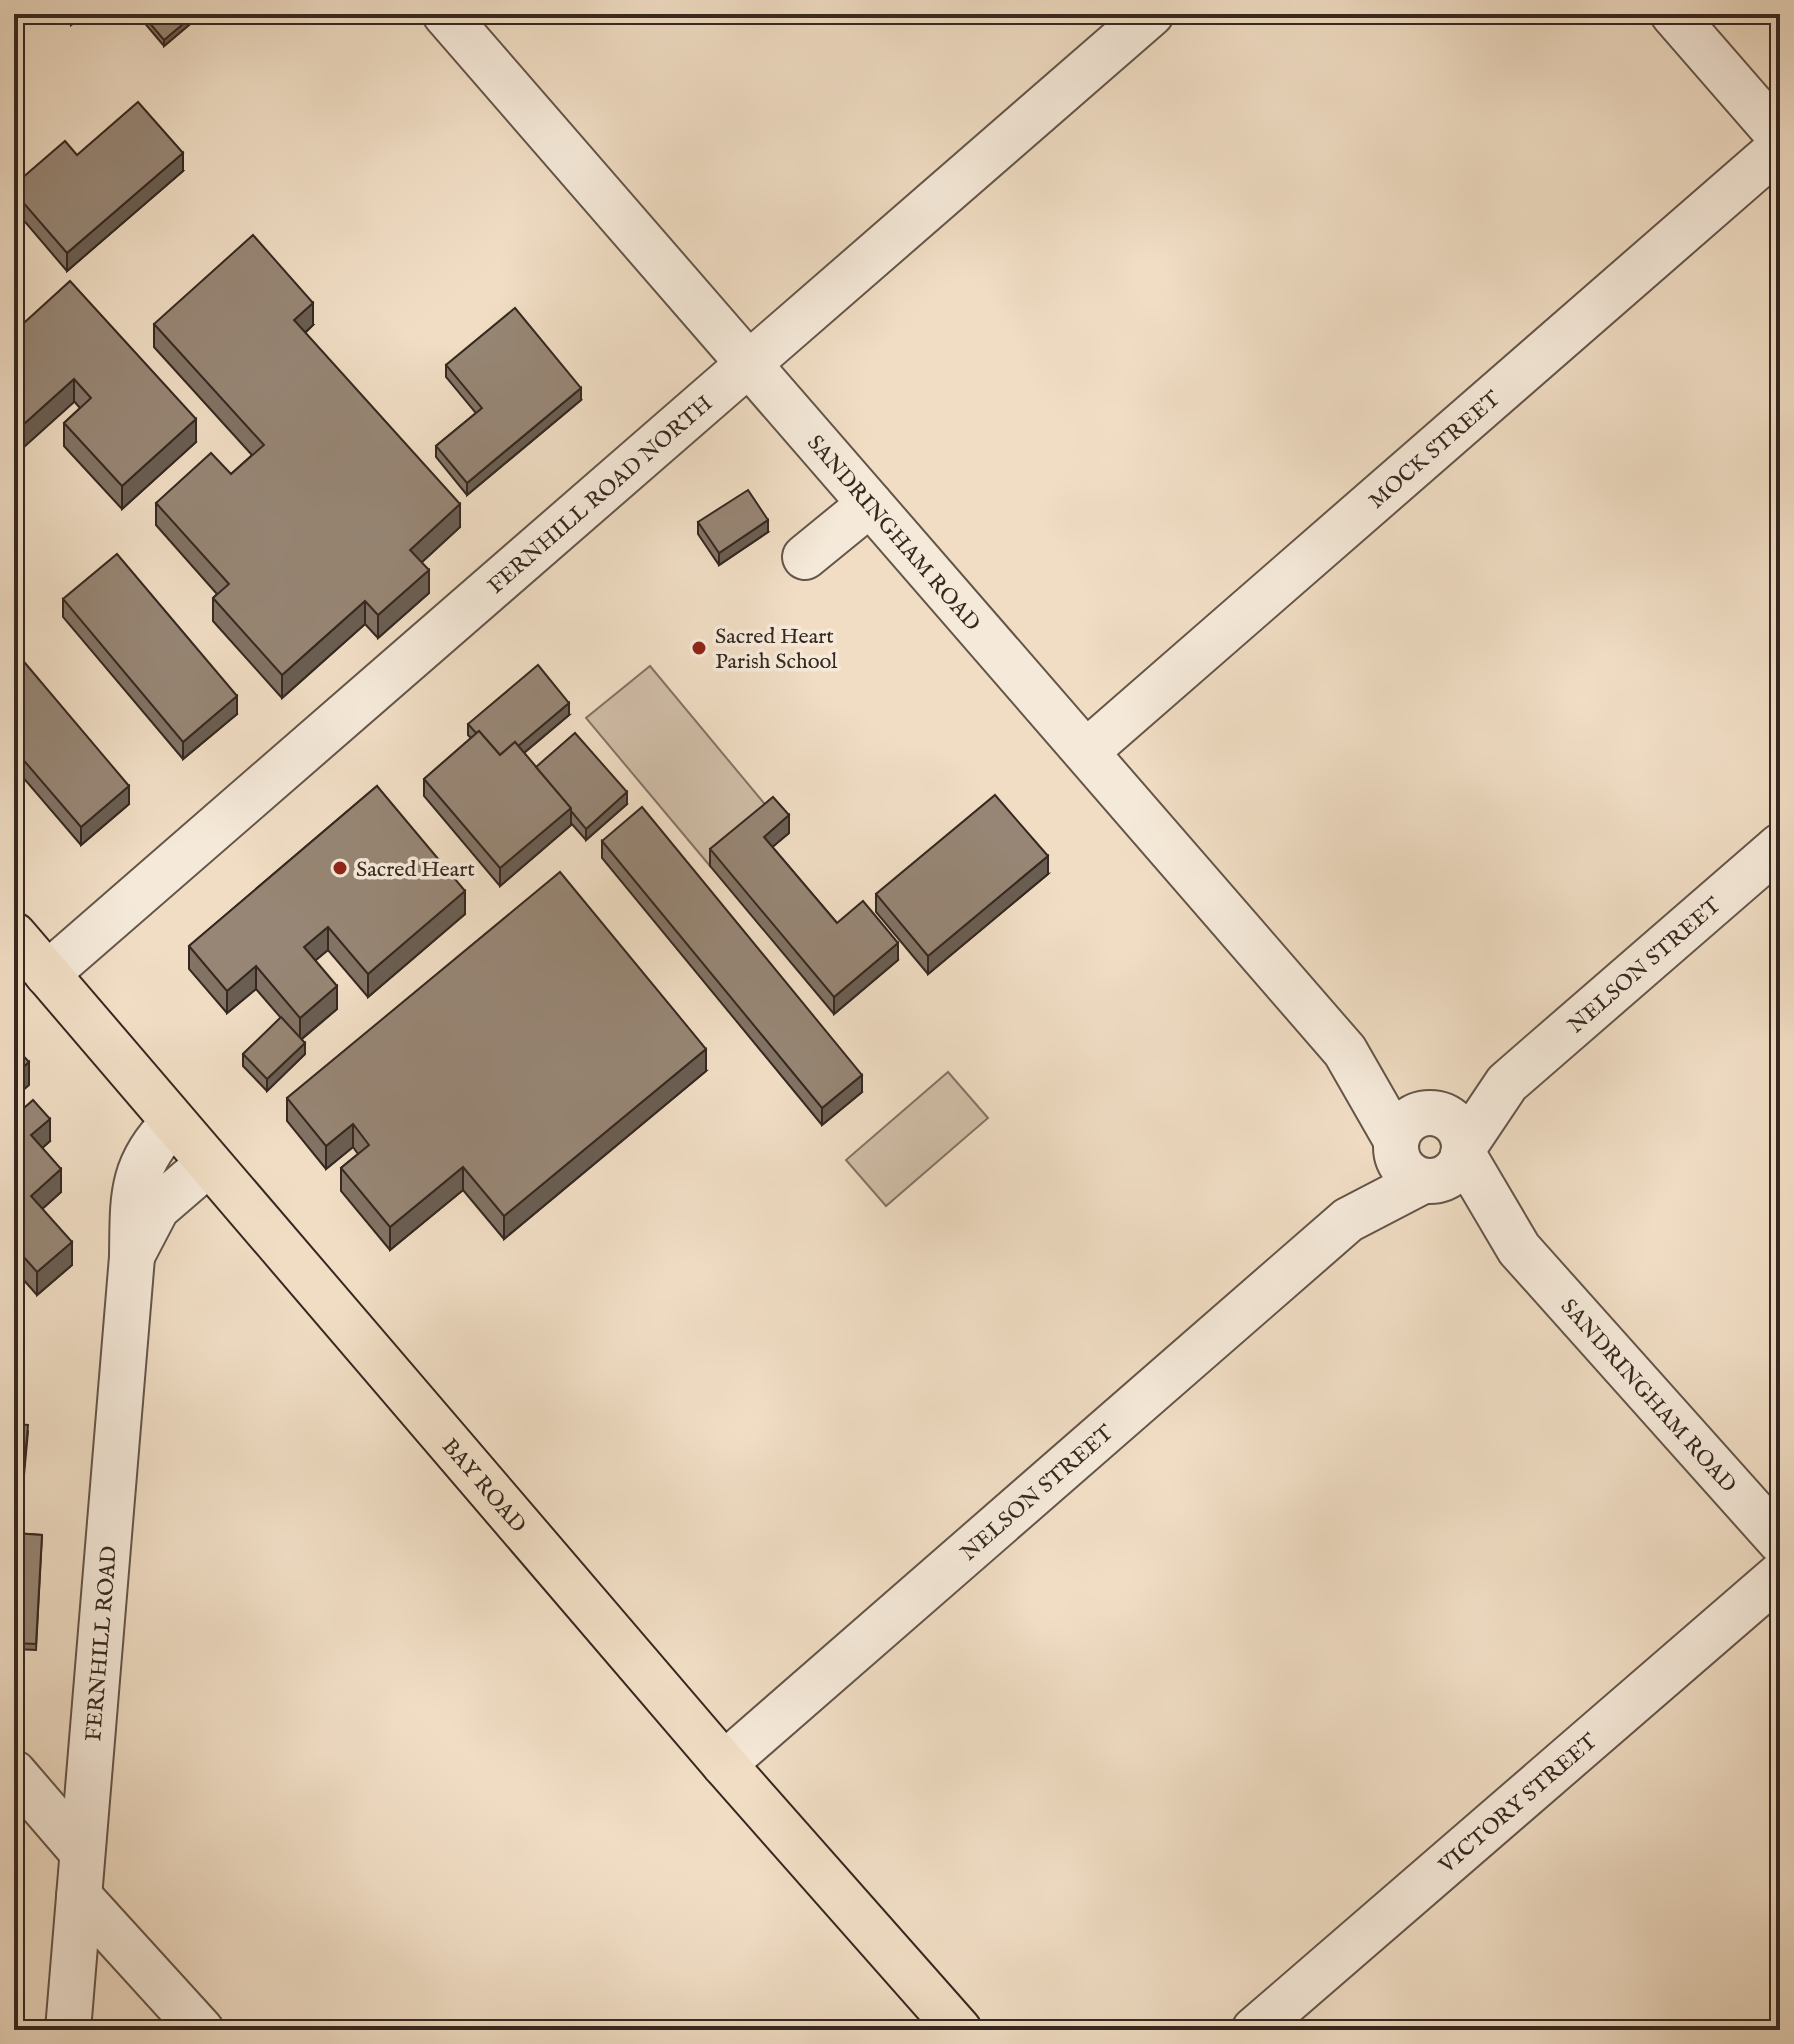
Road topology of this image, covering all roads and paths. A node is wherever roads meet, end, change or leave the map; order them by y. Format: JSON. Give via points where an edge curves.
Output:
{"nodes":[{"id":1,"x":445,"y":14,"type":"edge"},
{"id":2,"x":1151,"y":14,"type":"edge"},
{"id":3,"x":1673,"y":14,"type":"edge"},
{"id":4,"x":1780,"y":137,"type":"edge"},
{"id":5,"x":1780,"y":147,"type":"edge"},
{"id":6,"x":749,"y":365,"type":"junction"},
{"id":7,"x":870,"y":504,"type":"junction"},
{"id":8,"x":805,"y":557,"type":"dead end"},
{"id":9,"x":1087,"y":751,"type":"junction"},
{"id":10,"x":1780,"y":846,"type":"edge"},
{"id":11,"x":14,"y":935,"type":"edge"},
{"id":12,"x":47,"y":974,"type":"junction"},
{"id":13,"x":1345,"y":1051,"type":"junction"},
{"id":14,"x":173,"y":1123,"type":"junction"},
{"id":15,"x":1450,"y":1132,"type":"junction"},
{"id":16,"x":208,"y":1164,"type":"junction"},
{"id":17,"x":1411,"y":1164,"type":"junction"},
{"id":18,"x":1519,"y":1249,"type":"junction"},
{"id":19,"x":132,"y":1257,"type":"junction"},
{"id":20,"x":1780,"y":1541,"type":"edge"},
{"id":21,"x":1780,"y":1575,"type":"edge"},
{"id":22,"x":724,"y":1764,"type":"junction"},
{"id":23,"x":14,"y":1773,"type":"edge"},
{"id":24,"x":82,"y":1852,"type":"junction"},
{"id":25,"x":79,"y":1896,"type":"junction"},
{"id":26,"x":68,"y":2030,"type":"edge"},
{"id":27,"x":201,"y":2030,"type":"edge"},
{"id":28,"x":959,"y":2030,"type":"edge"},
{"id":29,"x":1254,"y":2030,"type":"edge"}],
"edges":[{"from":1,"to":6,"type":"street","name":"SANDRINGHAM ROAD"},
{"from":2,"to":6,"type":"street","name":"FERNHILL ROAD NORTH"},
{"from":3,"to":4,"type":"street"},
{"from":5,"to":9,"type":"street","name":"MOCK STREET"},
{"from":6,"to":7,"type":"street","name":"SANDRINGHAM ROAD"},
{"from":6,"to":12,"type":"street","name":"FERNHILL ROAD NORTH"},
{"from":7,"to":8,"type":"street"},
{"from":7,"to":9,"type":"street","name":"SANDRINGHAM ROAD"},
{"from":9,"to":13,"type":"street","name":"SANDRINGHAM ROAD"},
{"from":10,"to":15,"type":"street","name":"NELSON STREET"},
{"from":11,"to":12,"type":"main road","name":"BAY ROAD"},
{"from":12,"to":14,"type":"main road","name":"BAY ROAD"},
{"from":13,"to":15,"type":"street","name":"SANDRINGHAM ROAD"},
{"from":13,"to":17,"type":"street","name":"SANDRINGHAM ROAD"},
{"from":14,"to":16,"type":"main road","name":"BAY ROAD"},
{"from":14,"to":19,"type":"street","name":"FERNHILL ROAD","via":[[153,1144],[136,1179]]},
{"from":15,"to":17,"type":"street","via":[[1452,1174]]},
{"from":15,"to":17,"type":"street","via":[[1413,1117],[1399,1131]]},
{"from":15,"to":18,"type":"street","name":"SANDRINGHAM ROAD"},
{"from":16,"to":19,"type":"street","name":"FERNHILL ROAD","via":[[157,1208]]},
{"from":16,"to":22,"type":"main road","name":"BAY ROAD"},
{"from":17,"to":18,"type":"street","name":"SANDRINGHAM ROAD"},
{"from":17,"to":22,"type":"street","name":"NELSON STREET"},
{"from":18,"to":20,"type":"street","name":"SANDRINGHAM ROAD"},
{"from":19,"to":24,"type":"street","name":"FERNHILL ROAD"},
{"from":21,"to":29,"type":"street","name":"VICTORY STREET"},
{"from":22,"to":28,"type":"main road","name":"BAY ROAD"},
{"from":23,"to":24,"type":"street"},
{"from":24,"to":25,"type":"street","name":"FERNHILL ROAD"},
{"from":25,"to":26,"type":"street","name":"FERNHILL ROAD"},
{"from":25,"to":27,"type":"street"}]}
